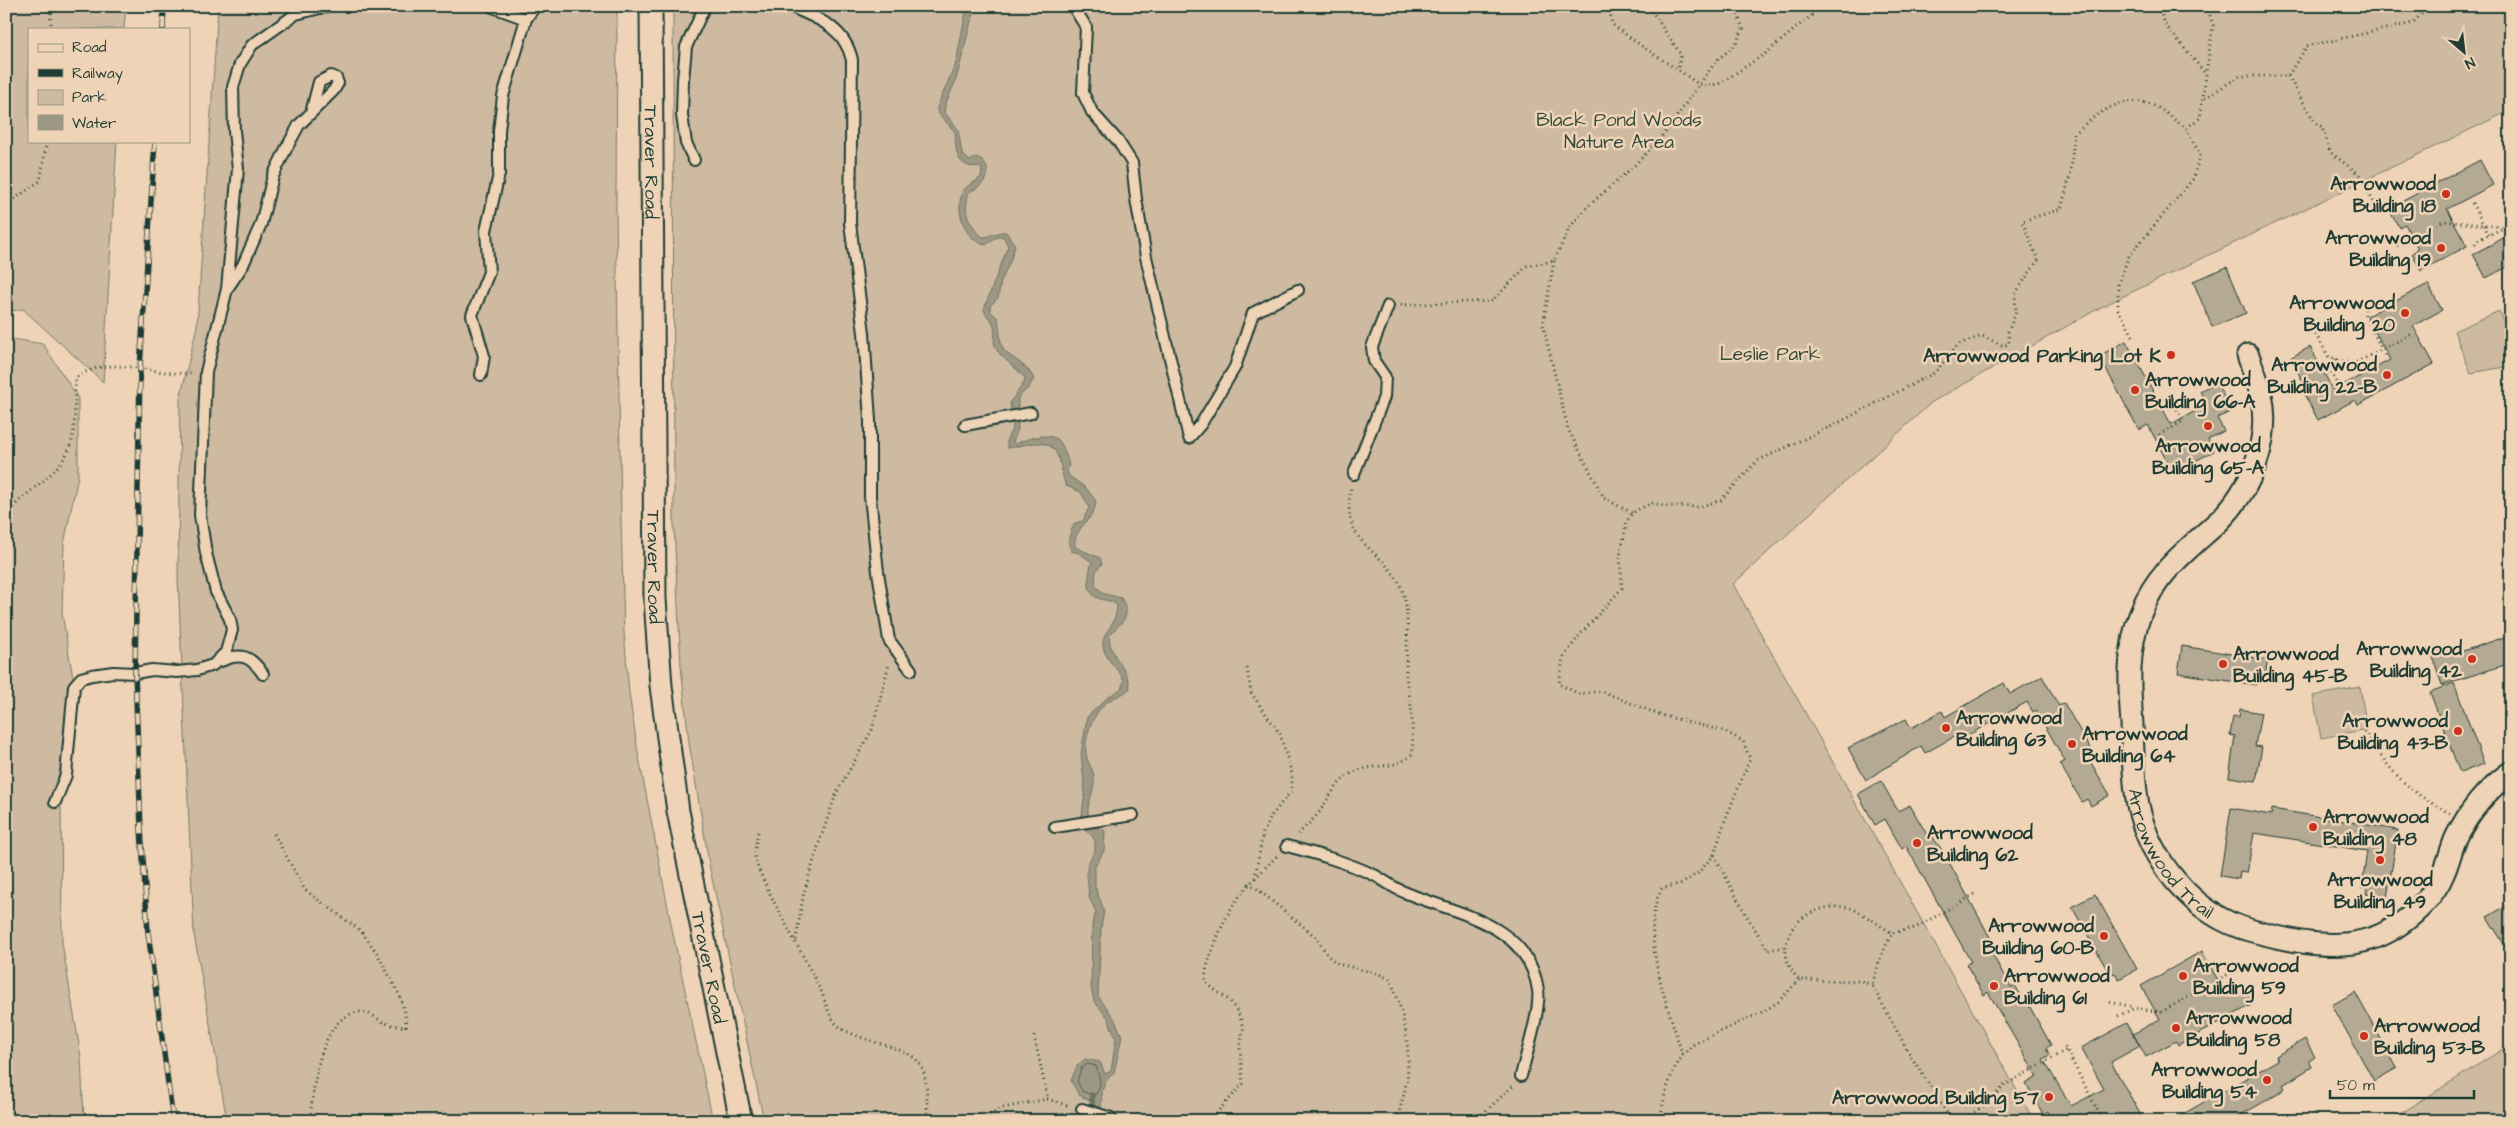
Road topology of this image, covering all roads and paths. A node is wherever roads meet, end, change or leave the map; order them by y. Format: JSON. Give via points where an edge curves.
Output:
{"nodes":[{"id":1,"x":51,"y":6,"type":"edge"},
{"id":2,"x":328,"y":6,"type":"edge"},
{"id":3,"x":490,"y":6,"type":"edge"},
{"id":4,"x":535,"y":6,"type":"edge"},
{"id":5,"x":651,"y":6,"type":"edge"},
{"id":6,"x":705,"y":6,"type":"edge"},
{"id":7,"x":789,"y":6,"type":"edge"},
{"id":8,"x":1073,"y":6,"type":"edge"},
{"id":9,"x":1609,"y":6,"type":"edge"},
{"id":10,"x":1735,"y":6,"type":"edge"},
{"id":11,"x":1800,"y":6,"type":"edge"},
{"id":12,"x":1823,"y":6,"type":"edge"},
{"id":13,"x":2158,"y":6,"type":"edge"},
{"id":14,"x":2207,"y":6,"type":"edge"},
{"id":15,"x":2429,"y":6,"type":"edge"},
{"id":16,"x":2493,"y":6,"type":"edge"},
{"id":17,"x":1652,"y":8,"type":"edge"},
{"id":18,"x":1812,"y":13,"type":"junction"},
{"id":19,"x":2511,"y":13,"type":"edge"},
{"id":20,"x":526,"y":19,"type":"junction"},
{"id":21,"x":51,"y":28,"type":"edge"},
{"id":22,"x":1678,"y":69,"type":"junction"},
{"id":23,"x":2205,"y":74,"type":"junction"},
{"id":24,"x":2288,"y":76,"type":"junction"},
{"id":25,"x":1701,"y":86,"type":"junction"},
{"id":26,"x":2204,"y":98,"type":"junction"},
{"id":27,"x":311,"y":113,"type":"dead end"},
{"id":28,"x":2186,"y":128,"type":"junction"},
{"id":29,"x":47,"y":142,"type":"edge"},
{"id":30,"x":694,"y":160,"type":"dead end"},
{"id":31,"x":2374,"y":203,"type":"dead end"},
{"id":32,"x":2472,"y":203,"type":"dead end"},
{"id":33,"x":6,"y":205,"type":"edge"},
{"id":34,"x":2483,"y":224,"type":"junction"},
{"id":35,"x":2509,"y":226,"type":"edge"},
{"id":36,"x":2489,"y":235,"type":"junction"},
{"id":37,"x":2475,"y":244,"type":"dead end"},
{"id":38,"x":2397,"y":246,"type":"dead end"},
{"id":39,"x":1554,"y":261,"type":"junction"},
{"id":40,"x":228,"y":289,"type":"junction"},
{"id":41,"x":1298,"y":290,"type":"dead end"},
{"id":42,"x":2365,"y":304,"type":"dead end"},
{"id":43,"x":1388,"y":306,"type":"joint"},
{"id":44,"x":2313,"y":330,"type":"dead end"},
{"id":45,"x":2412,"y":334,"type":"dead end"},
{"id":46,"x":2133,"y":336,"type":"dead end"},
{"id":47,"x":2382,"y":349,"type":"junction"},
{"id":48,"x":2248,"y":355,"type":"dead end"},
{"id":49,"x":2386,"y":357,"type":"dead end"},
{"id":50,"x":2336,"y":359,"type":"junction"},
{"id":51,"x":206,"y":372,"type":"junction"},
{"id":52,"x":481,"y":375,"type":"dead end"},
{"id":53,"x":2191,"y":375,"type":"dead end"},
{"id":54,"x":2196,"y":384,"type":"dead end"},
{"id":55,"x":2341,"y":392,"type":"dead end"},
{"id":56,"x":2171,"y":398,"type":"dead end"},
{"id":57,"x":1031,"y":413,"type":"dead end"},
{"id":58,"x":966,"y":426,"type":"dead end"},
{"id":59,"x":2159,"y":435,"type":"dead end"},
{"id":60,"x":1354,"y":474,"type":"joint"},
{"id":61,"x":1632,"y":513,"type":"junction"},
{"id":62,"x":6,"y":515,"type":"edge"},
{"id":63,"x":893,"y":646,"type":"junction"},
{"id":64,"x":213,"y":665,"type":"junction"},
{"id":65,"x":1246,"y":668,"type":"dead end"},
{"id":66,"x":911,"y":670,"type":"dead end"},
{"id":67,"x":263,"y":674,"type":"dead end"},
{"id":68,"x":2364,"y":731,"type":"dead end"},
{"id":69,"x":2511,"y":772,"type":"edge"},
{"id":70,"x":55,"y":802,"type":"dead end"},
{"id":71,"x":1133,"y":815,"type":"dead end"},
{"id":72,"x":2455,"y":815,"type":"dead end"},
{"id":73,"x":1055,"y":827,"type":"dead end"},
{"id":74,"x":758,"y":832,"type":"dead end"},
{"id":75,"x":274,"y":834,"type":"dead end"},
{"id":76,"x":1287,"y":846,"type":"junction"},
{"id":77,"x":1714,"y":855,"type":"junction"},
{"id":78,"x":1255,"y":877,"type":"junction"},
{"id":79,"x":1248,"y":884,"type":"junction"},
{"id":80,"x":1977,"y":893,"type":"dead end"},
{"id":81,"x":1892,"y":933,"type":"junction"},
{"id":82,"x":796,"y":941,"type":"junction"},
{"id":83,"x":1784,"y":947,"type":"junction"},
{"id":84,"x":2287,"y":963,"type":"dead end"},
{"id":85,"x":1799,"y":980,"type":"junction"},
{"id":86,"x":1872,"y":985,"type":"junction"},
{"id":87,"x":2110,"y":1002,"type":"dead end"},
{"id":88,"x":2135,"y":1008,"type":"junction"},
{"id":89,"x":2118,"y":1016,"type":"dead end"},
{"id":90,"x":1034,"y":1036,"type":"dead end"},
{"id":91,"x":1682,"y":1054,"type":"junction"},
{"id":92,"x":1522,"y":1076,"type":"joint"},
{"id":93,"x":1048,"y":1099,"type":"junction"},
{"id":94,"x":1082,"y":1109,"type":"joint"},
{"id":95,"x":1111,"y":1118,"type":"dead end"},
{"id":96,"x":310,"y":1121,"type":"edge"},
{"id":97,"x":741,"y":1121,"type":"edge"},
{"id":98,"x":927,"y":1121,"type":"edge"},
{"id":99,"x":976,"y":1121,"type":"edge"},
{"id":100,"x":1209,"y":1121,"type":"edge"},
{"id":101,"x":1397,"y":1121,"type":"edge"},
{"id":102,"x":1475,"y":1121,"type":"edge"},
{"id":103,"x":1660,"y":1121,"type":"edge"},
{"id":104,"x":1952,"y":1121,"type":"edge"},
{"id":105,"x":1962,"y":1121,"type":"edge"},
{"id":106,"x":2103,"y":1121,"type":"edge"}],
"edges":[{"from":1,"to":21,"type":"path"},
{"from":2,"to":40,"type":"lane","via":[[296,14],[274,28],[252,45],[236,75],[233,108],[238,169]]},
{"from":3,"to":20,"type":"lane"},
{"from":4,"to":20,"type":"lane"},
{"from":5,"to":97,"type":"street","name":"Traver Road","via":[[655,599],[661,686],[678,811]]},
{"from":6,"to":30,"type":"lane","via":[[686,47],[683,80],[682,115],[686,143]]},
{"from":7,"to":63,"type":"lane","via":[[838,31],[847,43],[852,60],[850,223],[864,333],[872,515],[885,623]]},
{"from":8,"to":41,"type":"lane","via":[[1086,27],[1084,93],[1092,112],[1118,141],[1132,163],[1146,257],[1189,438],[1235,367],[1253,313]]},
{"from":9,"to":22,"type":"path","via":[[1612,24],[1640,48]]},
{"from":10,"to":25,"type":"path","via":[[1742,29],[1735,44],[1716,61]]},
{"from":11,"to":18,"type":"path"},
{"from":12,"to":18,"type":"path"},
{"from":13,"to":23,"type":"path","via":[[2166,26]]},
{"from":14,"to":23,"type":"path","via":[[2213,25]]},
{"from":15,"to":24,"type":"path","via":[[2413,23],[2307,46]]},
{"from":16,"to":19,"type":"path"},
{"from":17,"to":22,"type":"path","via":[[1681,55]]},
{"from":18,"to":25,"type":"path","via":[[1764,54],[1720,84]]},
{"from":20,"to":52,"type":"lane","via":[[503,96],[499,174],[486,231],[489,272],[472,315],[484,356]]},
{"from":22,"to":25,"type":"path"},
{"from":23,"to":26,"type":"path"},
{"from":24,"to":26,"type":"path","via":[[2240,76]]},
{"from":24,"to":31,"type":"path","via":[[2315,122],[2322,127],[2330,152],[2360,174]]},
{"from":25,"to":39,"type":"path","via":[[1665,133],[1570,227]]},
{"from":26,"to":28,"type":"path","via":[[2200,118]]},
{"from":27,"to":40,"type":"lane","via":[[299,125],[279,163],[261,224],[243,265]]},
{"from":28,"to":46,"type":"path","via":[[2200,155],[2193,179],[2128,256],[2118,284],[2118,309]]},
{"from":28,"to":61,"type":"path","via":[[2151,104],[2129,101],[2095,114],[2074,134],[2071,172],[2061,209],[2022,221],[2038,260],[2015,294],[2016,312],[2008,332],[2010,343],[2004,346],[1982,336],[1959,344],[1934,373],[1757,461],[1721,500],[1699,507],[1651,503]]},
{"from":29,"to":33,"type":"path","via":[[40,180]]},
{"from":32,"to":34,"type":"path"},
{"from":34,"to":35,"type":"path"},
{"from":34,"to":36,"type":"path"},
{"from":34,"to":38,"type":"path","via":[[2443,221]]},
{"from":35,"to":36,"type":"path"},
{"from":36,"to":37,"type":"path"},
{"from":39,"to":43,"type":"path","via":[[1527,266],[1492,301]]},
{"from":39,"to":61,"type":"path","via":[[1543,325],[1568,429],[1604,498]]},
{"from":40,"to":51,"type":"lane"},
{"from":42,"to":47,"type":"path","via":[[2365,316]]},
{"from":43,"to":60,"type":"lane","via":[[1372,347],[1374,361],[1384,377],[1384,397]]},
{"from":44,"to":50,"type":"path","via":[[2329,357]]},
{"from":45,"to":47,"type":"path"},
{"from":47,"to":49,"type":"path"},
{"from":47,"to":50,"type":"path","via":[[2353,364]]},
{"from":48,"to":69,"type":"street","name":"Arrowwood Trail","via":[[2261,394],[2263,418],[2262,441],[2250,480],[2226,514],[2164,572],[2144,605],[2133,638],[2129,668],[2135,784],[2141,819],[2159,856],[2199,904],[2240,927],[2278,938],[2321,944],[2370,939],[2388,932],[2420,908],[2444,873],[2456,838],[2478,801]]},
{"from":50,"to":55,"type":"path","via":[[2330,370]]},
{"from":51,"to":62,"type":"path","via":[[98,366],[84,372],[76,378],[73,432],[63,459]]},
{"from":51,"to":64,"type":"lane","via":[[200,515],[216,592],[232,630],[226,652]]},
{"from":53,"to":54,"type":"path"},
{"from":56,"to":59,"type":"path","via":[[2184,421]]},
{"from":57,"to":58,"type":"lane"},
{"from":60,"to":76,"type":"path","via":[[1349,506],[1357,537],[1400,584],[1408,645],[1406,676],[1413,753],[1405,761],[1364,767],[1344,779],[1329,795],[1322,809]]},
{"from":61,"to":77,"type":"path","via":[[1627,521],[1620,556],[1622,588],[1563,658],[1559,684],[1579,694],[1601,691],[1660,715],[1724,731],[1743,741],[1750,759]]},
{"from":63,"to":66,"type":"lane"},
{"from":63,"to":82,"type":"path","via":[[872,730],[836,794],[820,840],[802,896]]},
{"from":64,"to":67,"type":"lane","via":[[233,656],[247,658]]},
{"from":64,"to":70,"type":"lane","via":[[177,672],[152,670],[81,678],[74,686],[66,775]]},
{"from":65,"to":78,"type":"path","via":[[1251,693],[1280,734],[1292,774],[1292,790],[1272,815],[1263,833]]},
{"from":68,"to":72,"type":"path","via":[[2390,770],[2406,786]]},
{"from":71,"to":73,"type":"lane"},
{"from":74,"to":82,"type":"path","via":[[754,854],[758,868]]},
{"from":75,"to":96,"type":"path","via":[[305,890],[361,931],[400,996],[406,1019],[406,1027],[396,1026],[360,1012],[346,1015],[334,1027],[319,1062]]},
{"from":76,"to":78,"type":"path"},
{"from":76,"to":92,"type":"lane","via":[[1331,858],[1375,876],[1402,892],[1456,910],[1497,928],[1514,942],[1534,974],[1538,991]]},
{"from":77,"to":83,"type":"path","via":[[1768,950]]},
{"from":77,"to":91,"type":"path","via":[[1698,873],[1683,883],[1662,888],[1655,900],[1654,951]]},
{"from":78,"to":79,"type":"path"},
{"from":79,"to":100,"type":"path","via":[[1226,915],[1205,975],[1206,983],[1230,1001],[1240,1016],[1243,1029],[1240,1048],[1243,1084]]},
{"from":79,"to":101,"type":"path","via":[[1316,937],[1328,956],[1338,964],[1390,979],[1399,1000],[1407,1054],[1406,1079]]},
{"from":80,"to":81,"type":"path","via":[[1915,928]]},
{"from":81,"to":83,"type":"path","via":[[1849,907],[1825,906],[1792,928]]},
{"from":81,"to":86,"type":"path"},
{"from":82,"to":98,"type":"path","via":[[833,1021],[839,1027],[915,1056],[927,1086]]},
{"from":83,"to":85,"type":"path","via":[[1786,964]]},
{"from":84,"to":88,"type":"path","via":[[2243,966],[2161,1012]]},
{"from":85,"to":86,"type":"path","via":[[1861,981]]},
{"from":85,"to":91,"type":"path","via":[[1778,1002],[1694,1044]]},
{"from":86,"to":104,"type":"path","via":[[1909,1054]]},
{"from":87,"to":88,"type":"path"},
{"from":88,"to":89,"type":"path"},
{"from":90,"to":93,"type":"path"},
{"from":91,"to":103,"type":"path","via":[[1669,1078]]},
{"from":92,"to":102,"type":"path"},
{"from":93,"to":94,"type":"path"},
{"from":93,"to":99,"type":"path","via":[[1002,1108]]},
{"from":94,"to":95,"type":"lane"},
{"from":105,"to":106,"type":"path","via":[[1990,1101],[2005,1085],[2065,1049]]}]}
